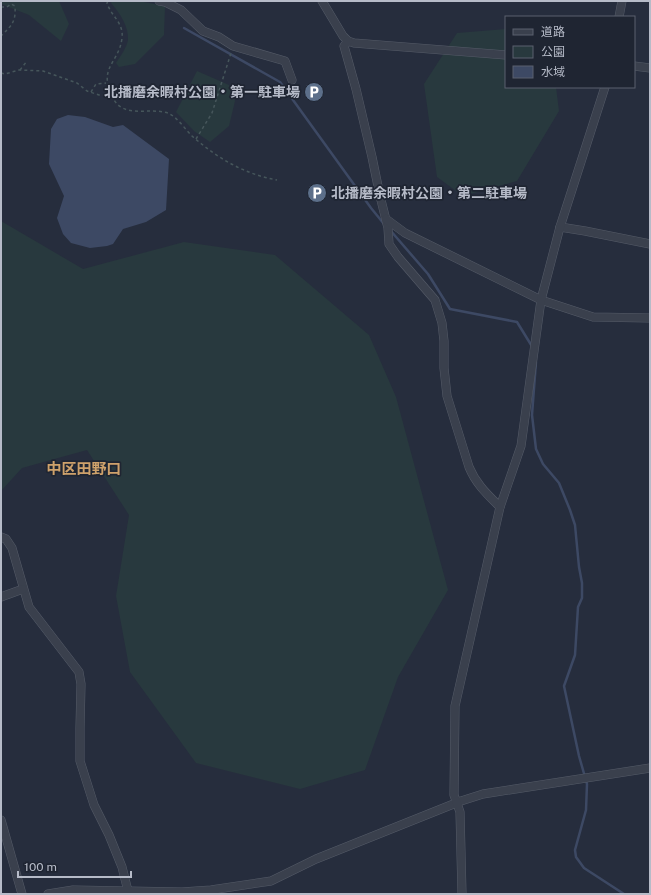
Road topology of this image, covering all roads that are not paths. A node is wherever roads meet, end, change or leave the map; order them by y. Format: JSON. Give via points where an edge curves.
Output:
{"nodes":[{"id":1,"x":159,"y":1,"type":"edge"},
{"id":2,"x":322,"y":1,"type":"edge"},
{"id":3,"x":622,"y":1,"type":"edge"},
{"id":4,"x":619,"y":16,"type":"edge"},
{"id":5,"x":348,"y":41,"type":"junction"},
{"id":6,"x":505,"y":55,"type":"edge"},
{"id":7,"x":635,"y":66,"type":"edge"},
{"id":8,"x":650,"y":68,"type":"edge"},
{"id":9,"x":292,"y":80,"type":"dead end"},
{"id":10,"x":604,"y":88,"type":"edge"},
{"id":11,"x":386,"y":219,"type":"junction"},
{"id":12,"x":560,"y":227,"type":"junction"},
{"id":13,"x":650,"y":244,"type":"edge"},
{"id":14,"x":541,"y":300,"type":"junction"},
{"id":15,"x":650,"y":318,"type":"edge"},
{"id":16,"x":500,"y":507,"type":"junction"},
{"id":17,"x":1,"y":537,"type":"edge"},
{"id":18,"x":23,"y":589,"type":"junction"},
{"id":19,"x":1,"y":597,"type":"edge"},
{"id":20,"x":650,"y":768,"type":"edge"},
{"id":21,"x":456,"y":803,"type":"junction"},
{"id":22,"x":1,"y":820,"type":"edge"},
{"id":23,"x":131,"y":892,"type":"edge"},
{"id":24,"x":22,"y":894,"type":"edge"},
{"id":25,"x":48,"y":894,"type":"edge"},
{"id":26,"x":462,"y":894,"type":"edge"}],
"edges":[{"from":1,"to":9,"type":"street","via":[[181,10],[203,31],[233,46],[285,61]]},
{"from":2,"to":5,"type":"street"},
{"from":3,"to":4,"type":"street"},
{"from":5,"to":6,"type":"street"},
{"from":5,"to":11,"type":"street","via":[[344,46]]},
{"from":7,"to":8,"type":"street"},
{"from":10,"to":12,"type":"street"},
{"from":11,"to":14,"type":"street","via":[[411,236]]},
{"from":11,"to":16,"type":"street","via":[[389,244],[435,300],[442,324],[448,396],[469,467],[482,489]]},
{"from":12,"to":13,"type":"street"},
{"from":12,"to":14,"type":"street"},
{"from":14,"to":15,"type":"street","via":[[593,317]]},
{"from":14,"to":16,"type":"street","via":[[521,446]]},
{"from":16,"to":21,"type":"street","via":[[455,706]]},
{"from":17,"to":18,"type":"street","via":[[6,539],[12,548]]},
{"from":18,"to":19,"type":"street"},
{"from":18,"to":23,"type":"street","via":[[29,607],[79,672],[80,761],[94,805],[109,835]]},
{"from":20,"to":21,"type":"street","via":[[483,794]]},
{"from":21,"to":23,"type":"street","via":[[316,859],[271,881],[211,890]]},
{"from":21,"to":26,"type":"street","via":[[460,812]]},
{"from":22,"to":24,"type":"street"},
{"from":23,"to":25,"type":"street","via":[[73,890]]}]}
